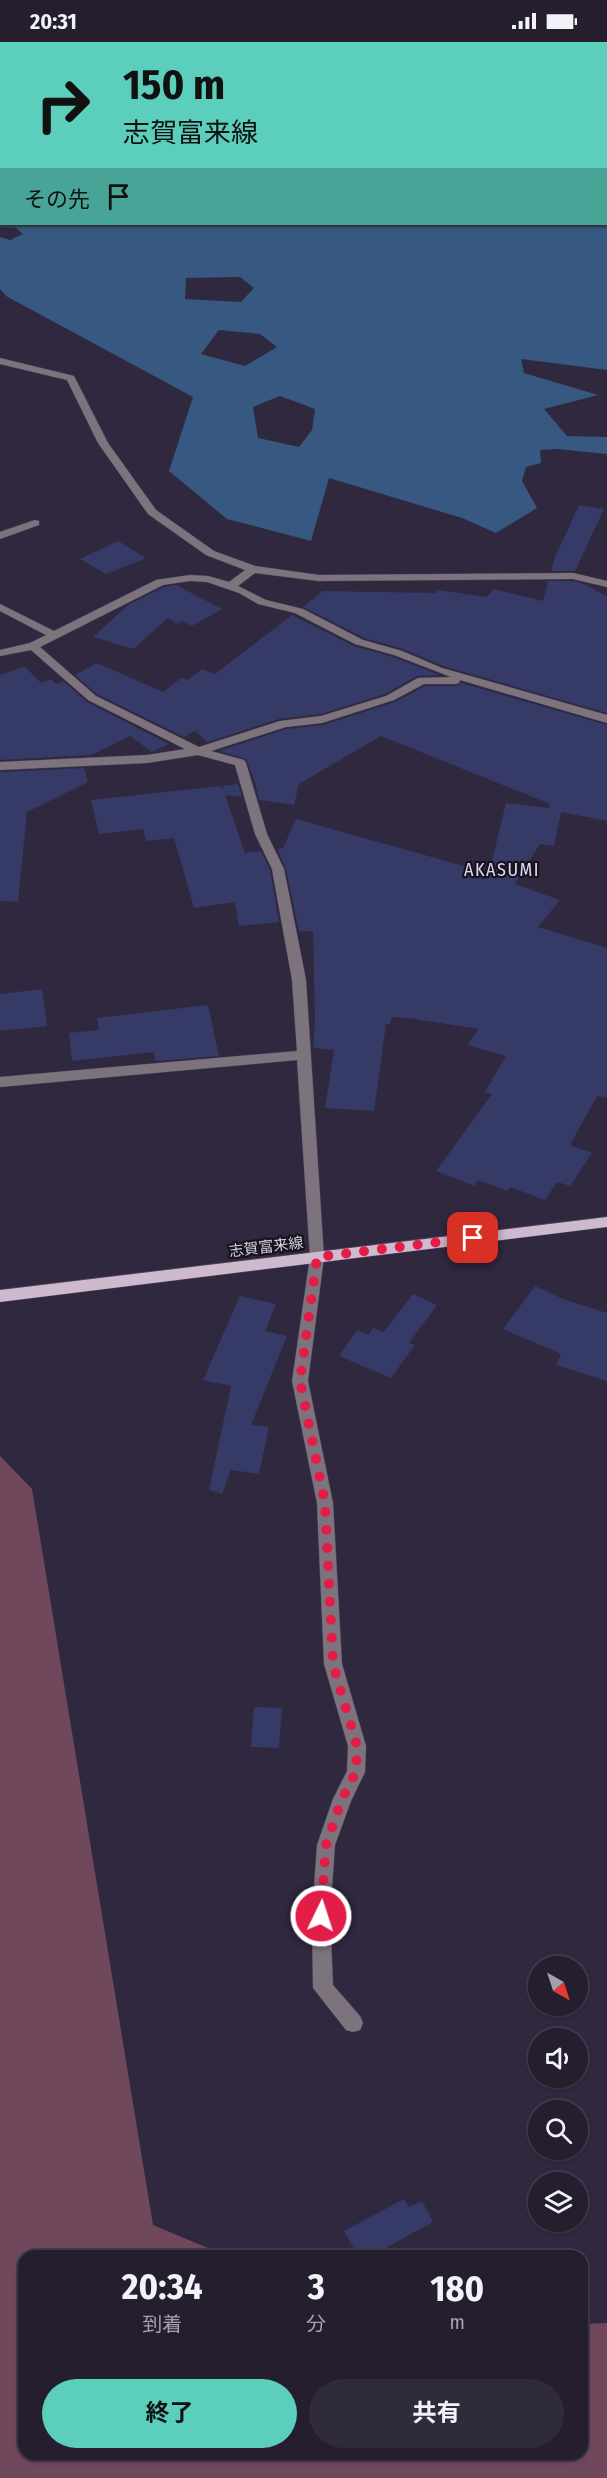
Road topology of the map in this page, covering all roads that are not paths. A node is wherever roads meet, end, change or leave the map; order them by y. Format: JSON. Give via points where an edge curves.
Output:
{"nodes":[{"id":1,"x":0,"y":361,"type":"edge"},
{"id":2,"x":35,"y":523,"type":"dead end"},
{"id":3,"x":0,"y":536,"type":"edge"},
{"id":4,"x":253,"y":568,"type":"junction"},
{"id":5,"x":607,"y":584,"type":"edge"},
{"id":6,"x":231,"y":586,"type":"junction"},
{"id":7,"x":0,"y":607,"type":"edge"},
{"id":8,"x":54,"y":635,"type":"junction"},
{"id":9,"x":33,"y":646,"type":"junction"},
{"id":10,"x":0,"y":653,"type":"edge"},
{"id":11,"x":483,"y":682,"type":"junction"},
{"id":12,"x":607,"y":719,"type":"edge"},
{"id":13,"x":198,"y":751,"type":"junction"},
{"id":14,"x":0,"y":766,"type":"edge"},
{"id":15,"x":303,"y":1055,"type":"junction"},
{"id":16,"x":0,"y":1082,"type":"edge"},
{"id":17,"x":607,"y":1222,"type":"edge"},
{"id":18,"x":317,"y":1257,"type":"junction"},
{"id":19,"x":0,"y":1296,"type":"edge"},
{"id":20,"x":353,"y":2023,"type":"dead end"}],
"edges":[{"from":1,"to":4,"type":"street","via":[[71,378],[103,443],[152,512],[210,553]]},
{"from":2,"to":3,"type":"street"},
{"from":4,"to":5,"type":"street","via":[[319,578],[573,576]]},
{"from":4,"to":6,"type":"street"},
{"from":6,"to":8,"type":"street","via":[[208,579],[160,582]]},
{"from":6,"to":11,"type":"street","via":[[262,602],[299,611],[359,642]]},
{"from":7,"to":8,"type":"street"},
{"from":8,"to":9,"type":"street"},
{"from":9,"to":10,"type":"street"},
{"from":9,"to":13,"type":"street","via":[[92,698]]},
{"from":11,"to":12,"type":"street"},
{"from":11,"to":13,"type":"street","via":[[422,680],[390,698],[322,719],[284,724]]},
{"from":13,"to":14,"type":"street","via":[[147,759]]},
{"from":13,"to":15,"type":"street","via":[[240,763],[261,834],[278,869],[298,980]]},
{"from":15,"to":16,"type":"street"},
{"from":15,"to":18,"type":"street"},
{"from":17,"to":18,"type":"main road","name":"志賀富来線"},
{"from":18,"to":19,"type":"main road","name":"志賀富来線"},
{"from":18,"to":20,"type":"street","via":[[300,1381],[325,1503],[333,1664],[357,1746],[356,1772],[326,1845],[321,1916],[323,1988]]}]}
